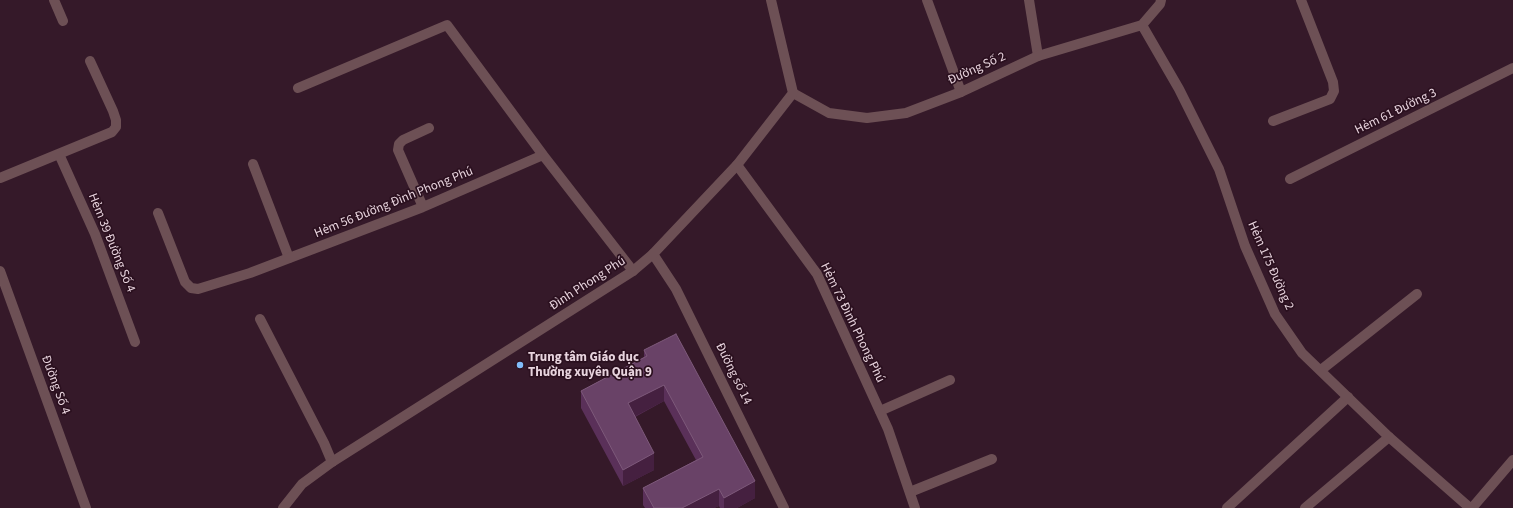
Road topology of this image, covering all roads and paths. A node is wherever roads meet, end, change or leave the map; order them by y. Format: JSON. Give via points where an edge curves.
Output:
{"nodes":[{"id":1,"x":54,"y":0,"type":"edge"},
{"id":2,"x":771,"y":0,"type":"edge"},
{"id":3,"x":927,"y":0,"type":"edge"},
{"id":4,"x":1029,"y":0,"type":"edge"},
{"id":5,"x":1161,"y":0,"type":"edge"},
{"id":6,"x":1301,"y":0,"type":"edge"},
{"id":7,"x":63,"y":21,"type":"dead end"},
{"id":8,"x":1142,"y":25,"type":"junction"},
{"id":9,"x":1038,"y":56,"type":"junction"},
{"id":10,"x":90,"y":61,"type":"dead end"},
{"id":11,"x":1513,"y":68,"type":"edge"},
{"id":12,"x":298,"y":88,"type":"dead end"},
{"id":13,"x":961,"y":92,"type":"junction"},
{"id":14,"x":794,"y":93,"type":"junction"},
{"id":15,"x":1273,"y":121,"type":"dead end"},
{"id":16,"x":429,"y":128,"type":"dead end"},
{"id":17,"x":59,"y":154,"type":"junction"},
{"id":18,"x":543,"y":155,"type":"junction"},
{"id":19,"x":253,"y":164,"type":"dead end"},
{"id":20,"x":736,"y":165,"type":"junction"},
{"id":21,"x":0,"y":178,"type":"edge"},
{"id":22,"x":1290,"y":179,"type":"dead end"},
{"id":23,"x":423,"y":207,"type":"junction"},
{"id":24,"x":158,"y":213,"type":"dead end"},
{"id":25,"x":653,"y":254,"type":"junction"},
{"id":26,"x":289,"y":258,"type":"junction"},
{"id":27,"x":0,"y":271,"type":"edge"},
{"id":28,"x":633,"y":271,"type":"junction"},
{"id":29,"x":1417,"y":294,"type":"dead end"},
{"id":30,"x":260,"y":319,"type":"dead end"},
{"id":31,"x":136,"y":342,"type":"dead end"},
{"id":32,"x":1321,"y":370,"type":"junction"},
{"id":33,"x":950,"y":380,"type":"dead end"},
{"id":34,"x":1348,"y":397,"type":"junction"},
{"id":35,"x":880,"y":411,"type":"junction"},
{"id":36,"x":1389,"y":436,"type":"junction"},
{"id":37,"x":992,"y":459,"type":"dead end"},
{"id":38,"x":1513,"y":460,"type":"edge"},
{"id":39,"x":332,"y":462,"type":"junction"},
{"id":40,"x":910,"y":492,"type":"junction"},
{"id":41,"x":782,"y":507,"type":"edge"},
{"id":42,"x":86,"y":508,"type":"edge"},
{"id":43,"x":283,"y":508,"type":"edge"},
{"id":44,"x":915,"y":508,"type":"edge"},
{"id":45,"x":1227,"y":508,"type":"edge"},
{"id":46,"x":1305,"y":508,"type":"edge"},
{"id":47,"x":1471,"y":508,"type":"edge"}],
"edges":[{"from":1,"to":7,"type":"street"},
{"from":2,"to":14,"type":"street"},
{"from":3,"to":13,"type":"street"},
{"from":4,"to":9,"type":"street"},
{"from":5,"to":8,"type":"street"},
{"from":6,"to":15,"type":"street","via":[[1333,82],[1334,91],[1330,98]]},
{"from":8,"to":9,"type":"street","name":"Đường Số 2"},
{"from":8,"to":32,"type":"street","name":"Hẻm 175 Đường 2","via":[[1179,89],[1218,170],[1245,246],[1275,314],[1302,353]]},
{"from":9,"to":13,"type":"street","name":"Đường Số 2"},
{"from":10,"to":17,"type":"street","via":[[113,112],[116,127],[112,132]]},
{"from":11,"to":22,"type":"street","name":"Hẻm 61 Đường 3"},
{"from":12,"to":18,"type":"street","via":[[447,25]]},
{"from":13,"to":14,"type":"street","name":"Đường Số 2","via":[[906,113],[866,118],[828,113]]},
{"from":14,"to":20,"type":"street","name":"Đình Phong Phú"},
{"from":16,"to":23,"type":"street","via":[[403,140],[398,150]]},
{"from":17,"to":21,"type":"street"},
{"from":17,"to":31,"type":"street","name":"Hẻm 39 Đường Số 4","via":[[95,234]]},
{"from":18,"to":23,"type":"street","name":"Hẻm 56 Đường Đình Phong Phú"},
{"from":18,"to":28,"type":"street"},
{"from":19,"to":26,"type":"street"},
{"from":20,"to":25,"type":"street","name":"Đình Phong Phú"},
{"from":20,"to":35,"type":"street","name":"Hẻm 73 Đình Phong Phú","via":[[817,274]]},
{"from":23,"to":26,"type":"street","name":"Hẻm 56 Đường Đình Phong Phú"},
{"from":24,"to":26,"type":"street","name":"Hẻm 56 Đường Đình Phong Phú","via":[[180,270],[191,288],[203,288]]},
{"from":25,"to":28,"type":"street","name":"Đình Phong Phú"},
{"from":25,"to":41,"type":"street","name":"Đường số 14","via":[[676,289]]},
{"from":27,"to":42,"type":"street","name":"Đường Số 4"},
{"from":28,"to":39,"type":"street","name":"Đình Phong Phú"},
{"from":29,"to":32,"type":"street"},
{"from":30,"to":39,"type":"street"},
{"from":32,"to":34,"type":"street","name":"Hẻm 175 Đường 2"},
{"from":33,"to":35,"type":"street"},
{"from":34,"to":36,"type":"street","name":"Hẻm 175 Đường 2"},
{"from":34,"to":45,"type":"street"},
{"from":35,"to":40,"type":"street","name":"Hẻm 73 Đình Phong Phú"},
{"from":36,"to":46,"type":"street"},
{"from":36,"to":47,"type":"street","name":"Hẻm 175 Đường 2"},
{"from":37,"to":40,"type":"street"},
{"from":38,"to":47,"type":"street"},
{"from":39,"to":43,"type":"street","name":"Đình Phong Phú","via":[[302,484]]},
{"from":40,"to":44,"type":"street","name":"Hẻm 73 Đình Phong Phú"}]}
